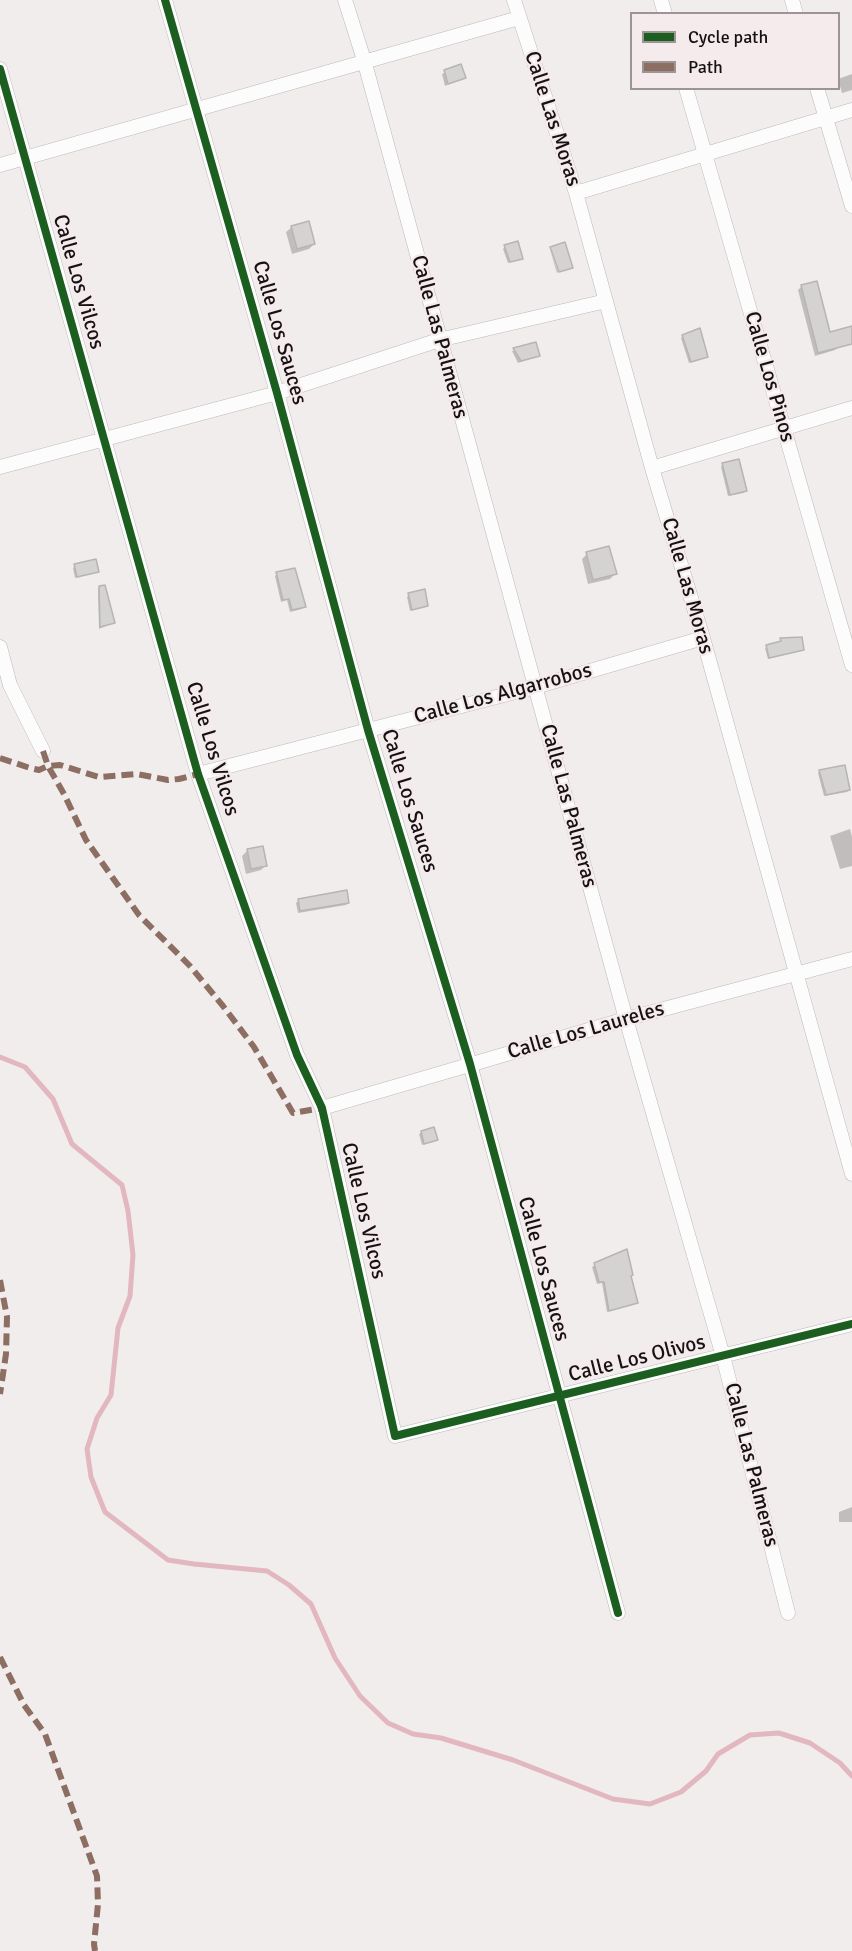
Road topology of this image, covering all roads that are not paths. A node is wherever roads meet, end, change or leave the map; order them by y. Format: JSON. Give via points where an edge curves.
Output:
{"nodes":[{"id":1,"x":165,"y":0,"type":"edge"},
{"id":2,"x":345,"y":0,"type":"edge"},
{"id":3,"x":514,"y":0,"type":"edge"},
{"id":4,"x":519,"y":18,"type":"junction"},
{"id":5,"x":364,"y":60,"type":"junction"},
{"id":6,"x":0,"y":69,"type":"edge"},
{"id":7,"x":687,"y":90,"type":"edge"},
{"id":8,"x":818,"y":90,"type":"edge"},
{"id":9,"x":197,"y":109,"type":"junction"},
{"id":10,"x":852,"y":110,"type":"edge"},
{"id":11,"x":825,"y":118,"type":"junction"},
{"id":12,"x":705,"y":153,"type":"junction"},
{"id":13,"x":24,"y":159,"type":"junction"},
{"id":14,"x":0,"y":165,"type":"edge"},
{"id":15,"x":576,"y":193,"type":"junction"},
{"id":16,"x":852,"y":206,"type":"edge"},
{"id":17,"x":606,"y":301,"type":"junction"},
{"id":18,"x":439,"y":340,"type":"junction"},
{"id":19,"x":277,"y":393,"type":"junction"},
{"id":20,"x":852,"y":408,"type":"edge"},
{"id":21,"x":783,"y":428,"type":"junction"},
{"id":22,"x":104,"y":439,"type":"junction"},
{"id":23,"x":0,"y":467,"type":"edge"},
{"id":24,"x":652,"y":468,"type":"junction"},
{"id":25,"x":703,"y":638,"type":"junction"},
{"id":26,"x":0,"y":646,"type":"edge"},
{"id":27,"x":852,"y":665,"type":"edge"},
{"id":28,"x":535,"y":687,"type":"junction"},
{"id":29,"x":368,"y":730,"type":"junction"},
{"id":30,"x":43,"y":751,"type":"dead end"},
{"id":31,"x":198,"y":774,"type":"junction"},
{"id":32,"x":852,"y":959,"type":"edge"},
{"id":33,"x":796,"y":974,"type":"junction"},
{"id":34,"x":626,"y":1019,"type":"junction"},
{"id":35,"x":470,"y":1064,"type":"junction"},
{"id":36,"x":322,"y":1108,"type":"junction"},
{"id":37,"x":852,"y":1174,"type":"edge"},
{"id":38,"x":852,"y":1324,"type":"edge"},
{"id":39,"x":723,"y":1356,"type":"junction"},
{"id":40,"x":559,"y":1396,"type":"junction"},
{"id":41,"x":395,"y":1436,"type":"joint"},
{"id":42,"x":618,"y":1613,"type":"dead end"},
{"id":43,"x":788,"y":1613,"type":"dead end"}],
"edges":[{"from":1,"to":9,"type":"street","name":"Calle Los Sauces"},
{"from":2,"to":5,"type":"street","name":"Calle Las Palmeras"},
{"from":3,"to":4,"type":"street","name":"Calle Las Moras"},
{"from":4,"to":5,"type":"street"},
{"from":4,"to":15,"type":"street","name":"Calle Las Moras"},
{"from":5,"to":9,"type":"street"},
{"from":5,"to":18,"type":"street","name":"Calle Las Palmeras"},
{"from":6,"to":13,"type":"street","name":"Calle Los Vilcos"},
{"from":7,"to":12,"type":"street","name":"Calle Los Pinos"},
{"from":8,"to":11,"type":"street"},
{"from":9,"to":13,"type":"street"},
{"from":9,"to":19,"type":"street","name":"Calle Los Sauces"},
{"from":10,"to":11,"type":"street"},
{"from":11,"to":12,"type":"street"},
{"from":11,"to":16,"type":"street"},
{"from":12,"to":15,"type":"street"},
{"from":12,"to":21,"type":"street","name":"Calle Los Pinos"},
{"from":13,"to":14,"type":"street"},
{"from":13,"to":22,"type":"street","name":"Calle Los Vilcos"},
{"from":15,"to":17,"type":"street","name":"Calle Las Moras"},
{"from":17,"to":18,"type":"street"},
{"from":17,"to":24,"type":"street","name":"Calle Las Moras"},
{"from":18,"to":19,"type":"street"},
{"from":18,"to":28,"type":"street","name":"Calle Las Palmeras"},
{"from":19,"to":22,"type":"street"},
{"from":19,"to":29,"type":"street","name":"Calle Los Sauces"},
{"from":20,"to":21,"type":"street"},
{"from":21,"to":24,"type":"street"},
{"from":21,"to":27,"type":"street","name":"Calle Los Pinos"},
{"from":22,"to":23,"type":"street"},
{"from":22,"to":31,"type":"street","name":"Calle Los Vilcos"},
{"from":24,"to":25,"type":"street","name":"Calle Las Moras"},
{"from":25,"to":28,"type":"street","name":"Calle Los Algarrobos"},
{"from":25,"to":33,"type":"street","name":"Calle Las Moras"},
{"from":26,"to":30,"type":"street","via":[[10,685]]},
{"from":28,"to":29,"type":"street","name":"Calle Los Algarrobos"},
{"from":28,"to":34,"type":"street","name":"Calle Las Palmeras"},
{"from":29,"to":31,"type":"street","name":"Calle Los Algarrobos"},
{"from":29,"to":35,"type":"street","name":"Calle Los Sauces"},
{"from":31,"to":36,"type":"street","name":"Calle Los Vilcos","via":[[297,1055]]},
{"from":32,"to":33,"type":"street","name":"Calle Los Laureles"},
{"from":33,"to":34,"type":"street","name":"Calle Los Laureles"},
{"from":33,"to":37,"type":"street","name":"Calle Las Moras"},
{"from":34,"to":35,"type":"street","name":"Calle Los Laureles"},
{"from":34,"to":39,"type":"street","name":"Calle Las Palmeras"},
{"from":35,"to":36,"type":"street","name":"Calle Los Laureles"},
{"from":35,"to":40,"type":"street","name":"Calle Los Sauces"},
{"from":36,"to":41,"type":"street","name":"Calle Los Vilcos"},
{"from":38,"to":39,"type":"street","name":"Calle Los Olivos"},
{"from":39,"to":40,"type":"street","name":"Calle Los Olivos"},
{"from":39,"to":43,"type":"street","name":"Calle Las Palmeras"},
{"from":40,"to":41,"type":"street","name":"Calle Los Olivos"},
{"from":40,"to":42,"type":"street","name":"Calle Los Sauces"}]}
